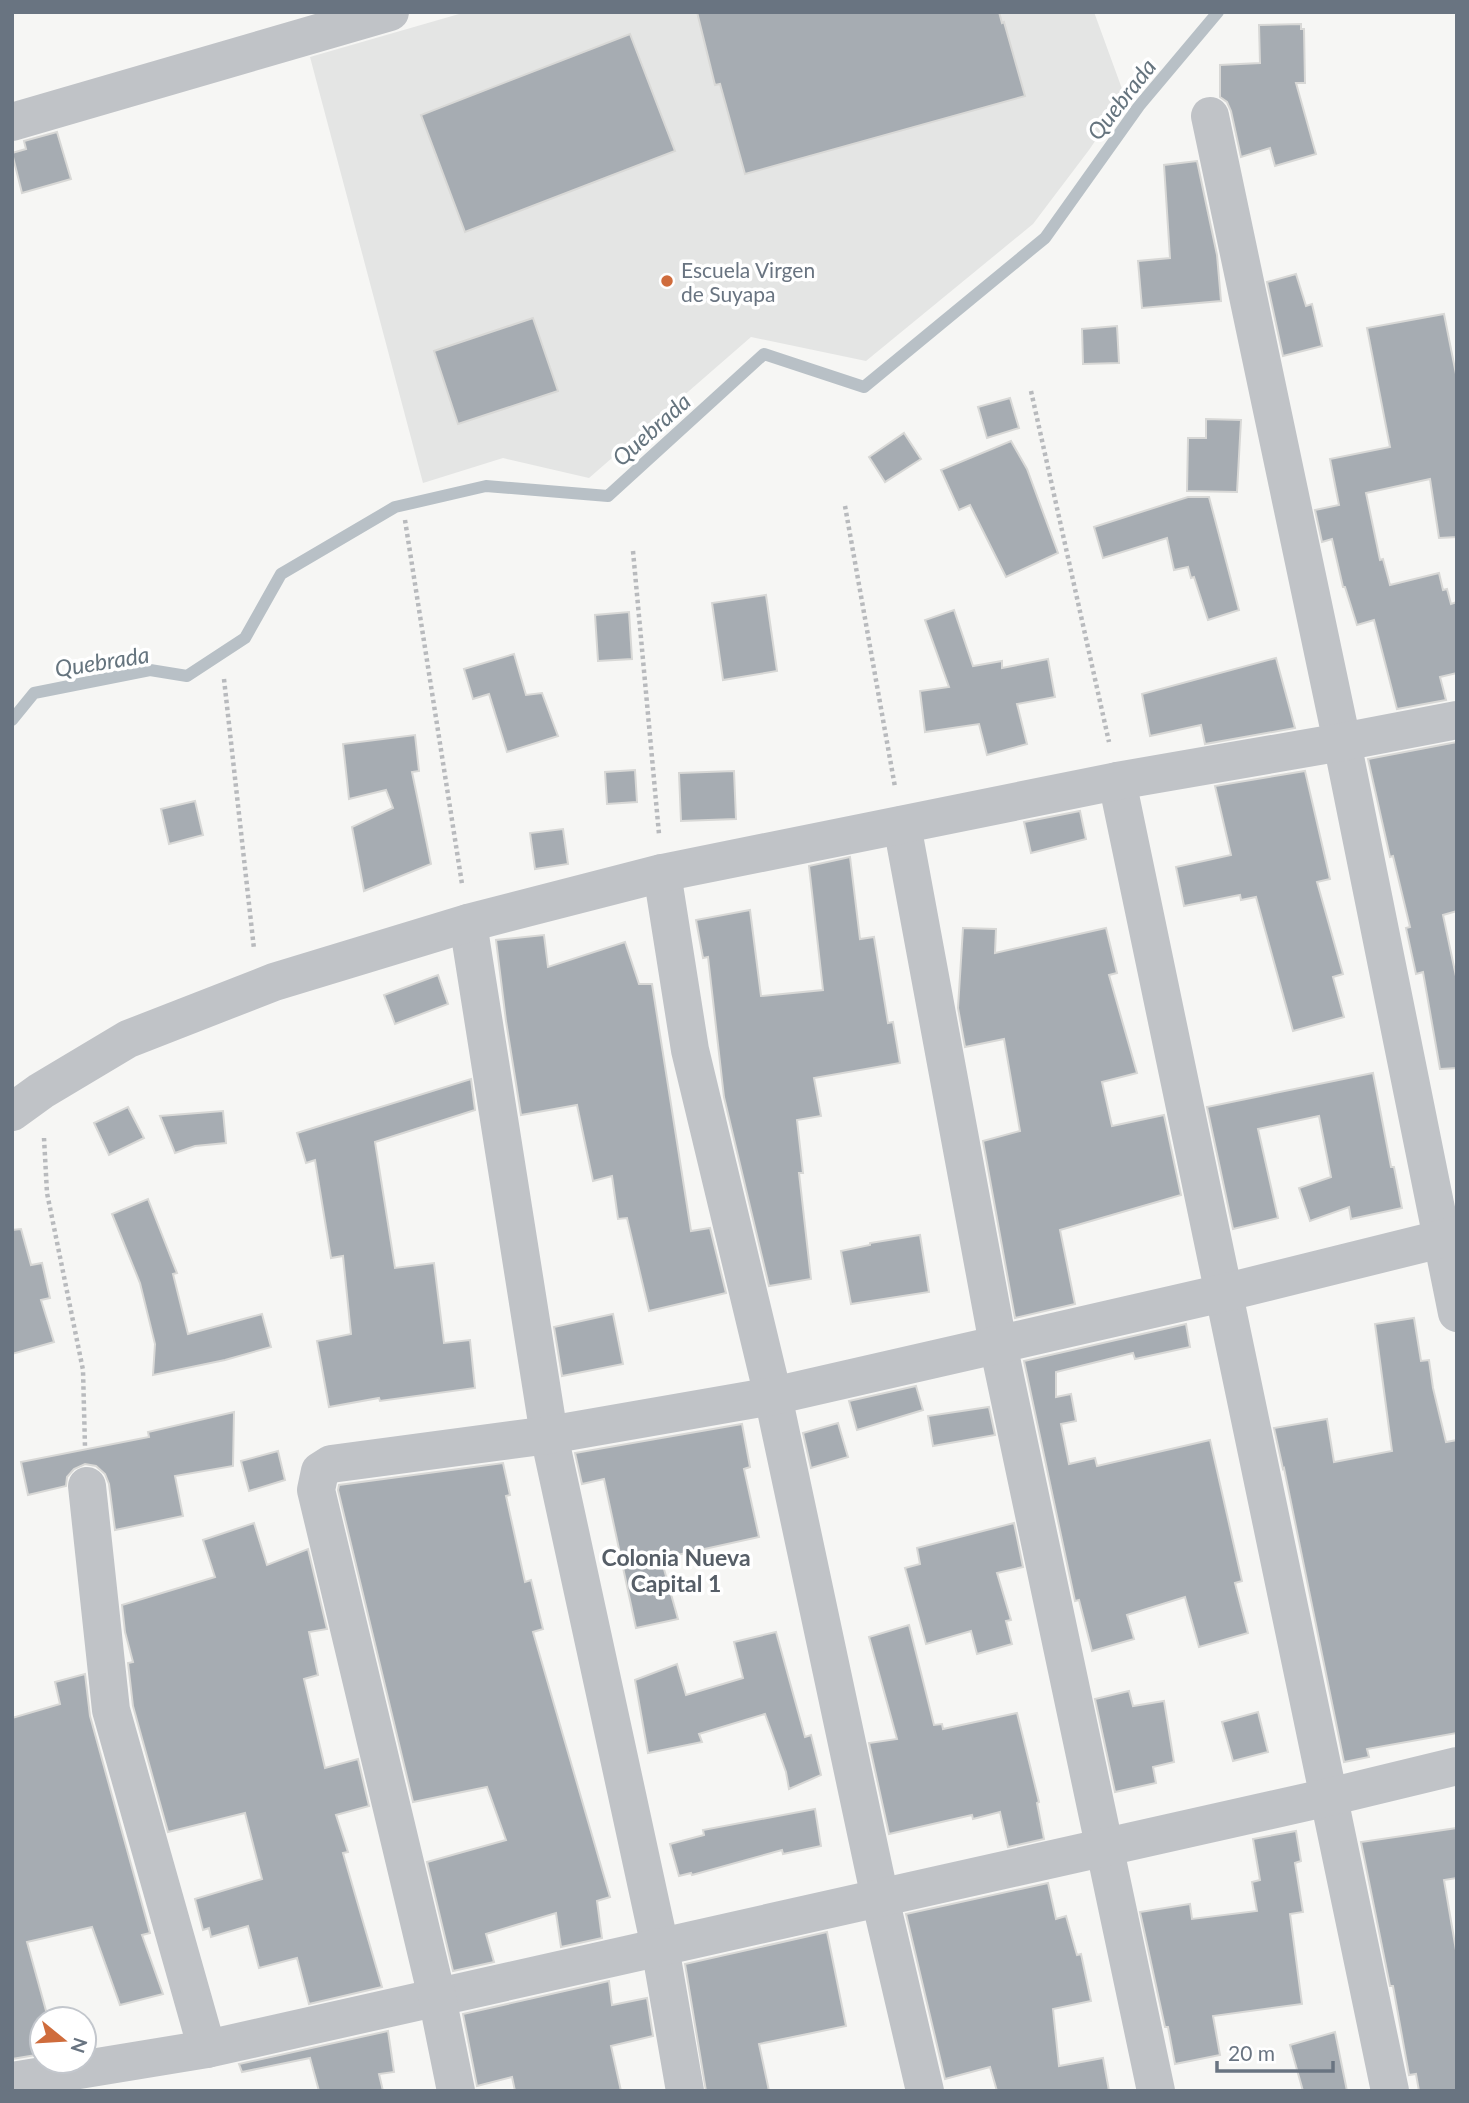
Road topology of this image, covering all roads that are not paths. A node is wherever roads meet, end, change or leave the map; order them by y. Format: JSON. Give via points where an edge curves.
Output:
{"nodes":[{"id":1,"x":390,"y":12,"type":"edge"},
{"id":2,"x":1210,"y":116,"type":"dead end"},
{"id":3,"x":12,"y":122,"type":"edge"},
{"id":4,"x":1457,"y":719,"type":"edge"},
{"id":5,"x":1342,"y":742,"type":"junction"},
{"id":6,"x":1117,"y":781,"type":"junction"},
{"id":7,"x":902,"y":825,"type":"junction"},
{"id":8,"x":663,"y":873,"type":"junction"},
{"id":9,"x":468,"y":923,"type":"junction"},
{"id":10,"x":27,"y":1102,"type":"edge"},
{"id":11,"x":1449,"y":1237,"type":"edge"},
{"id":12,"x":1223,"y":1293,"type":"junction"},
{"id":13,"x":1457,"y":1313,"type":"edge"},
{"id":14,"x":998,"y":1344,"type":"junction"},
{"id":15,"x":773,"y":1396,"type":"junction"},
{"id":16,"x":549,"y":1435,"type":"junction"},
{"id":17,"x":87,"y":1486,"type":"road end"},
{"id":18,"x":1457,"y":1766,"type":"edge"},
{"id":19,"x":1329,"y":1797,"type":"junction"},
{"id":20,"x":1104,"y":1847,"type":"junction"},
{"id":21,"x":880,"y":1898,"type":"junction"},
{"id":22,"x":660,"y":1947,"type":"junction"},
{"id":23,"x":437,"y":1997,"type":"junction"},
{"id":24,"x":207,"y":2049,"type":"junction"},
{"id":25,"x":12,"y":2081,"type":"edge"},
{"id":26,"x":456,"y":2091,"type":"edge"},
{"id":27,"x":685,"y":2091,"type":"edge"},
{"id":28,"x":925,"y":2091,"type":"edge"},
{"id":29,"x":1156,"y":2091,"type":"edge"},
{"id":30,"x":1390,"y":2091,"type":"edge"}],
"edges":[{"from":1,"to":3,"type":"street"},
{"from":2,"to":5,"type":"street"},
{"from":4,"to":5,"type":"street"},
{"from":5,"to":6,"type":"street"},
{"from":5,"to":11,"type":"street"},
{"from":6,"to":7,"type":"street"},
{"from":6,"to":12,"type":"street"},
{"from":7,"to":8,"type":"street"},
{"from":7,"to":14,"type":"street"},
{"from":8,"to":9,"type":"street"},
{"from":8,"to":15,"type":"street","via":[[690,1050]]},
{"from":9,"to":10,"type":"street","via":[[258,988],[128,1039]]},
{"from":9,"to":16,"type":"street"},
{"from":11,"to":12,"type":"street"},
{"from":11,"to":13,"type":"street"},
{"from":12,"to":14,"type":"street"},
{"from":12,"to":19,"type":"street"},
{"from":14,"to":15,"type":"street"},
{"from":14,"to":20,"type":"street"},
{"from":15,"to":16,"type":"street"},
{"from":15,"to":21,"type":"street"},
{"from":16,"to":22,"type":"street"},
{"from":16,"to":23,"type":"street","via":[[331,1464],[320,1471],[316,1490]]},
{"from":17,"to":24,"type":"street","via":[[111,1710]]},
{"from":18,"to":19,"type":"street"},
{"from":19,"to":20,"type":"street"},
{"from":19,"to":30,"type":"street"},
{"from":20,"to":21,"type":"street"},
{"from":20,"to":29,"type":"street"},
{"from":21,"to":22,"type":"street"},
{"from":21,"to":28,"type":"street"},
{"from":22,"to":23,"type":"street"},
{"from":22,"to":27,"type":"street"},
{"from":23,"to":24,"type":"street"},
{"from":23,"to":26,"type":"street"},
{"from":24,"to":25,"type":"street"}]}
